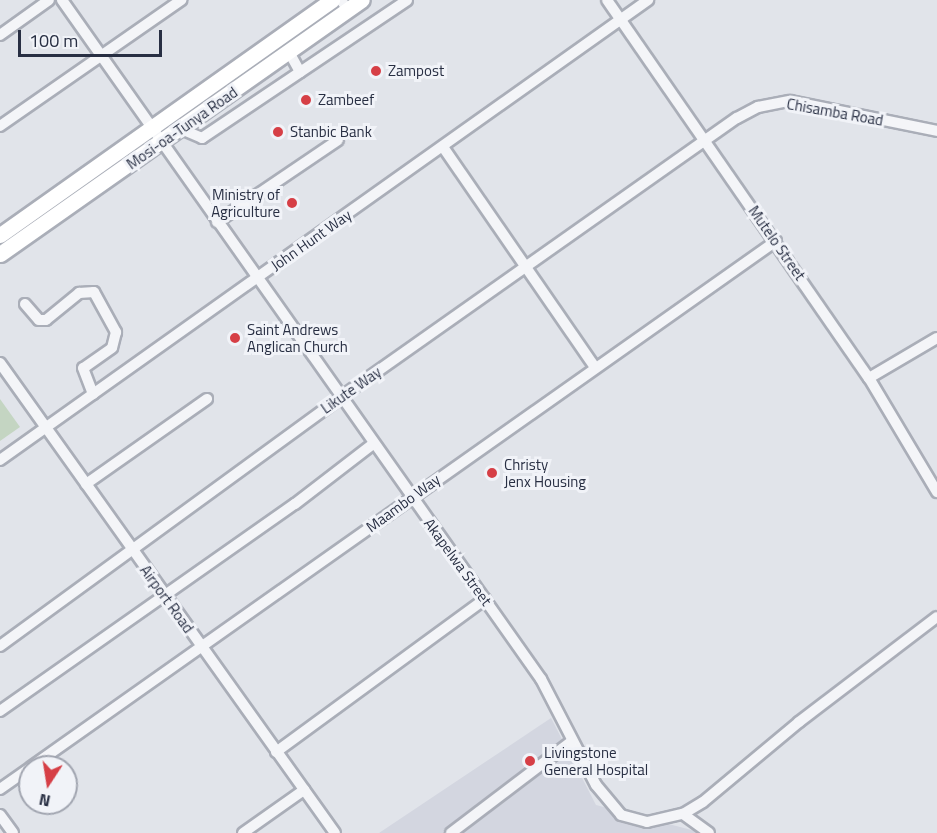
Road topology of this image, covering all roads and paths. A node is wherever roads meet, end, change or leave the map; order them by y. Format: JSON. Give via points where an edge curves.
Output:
{"nodes":[{"id":1,"x":49,"y":0,"type":"edge"},
{"id":2,"x":62,"y":0,"type":"edge"},
{"id":3,"x":181,"y":0,"type":"edge"},
{"id":4,"x":332,"y":0,"type":"edge"},
{"id":5,"x":362,"y":0,"type":"edge"},
{"id":6,"x":407,"y":0,"type":"edge"},
{"id":7,"x":607,"y":0,"type":"edge"},
{"id":8,"x":648,"y":0,"type":"edge"},
{"id":9,"x":344,"y":5,"type":"edge"},
{"id":10,"x":622,"y":20,"type":"junction"},
{"id":11,"x":0,"y":35,"type":"edge"},
{"id":12,"x":289,"y":52,"type":"junction"},
{"id":13,"x":100,"y":55,"type":"junction"},
{"id":14,"x":300,"y":72,"type":"junction"},
{"id":15,"x":0,"y":126,"type":"edge"},
{"id":16,"x":181,"y":129,"type":"junction"},
{"id":17,"x":937,"y":131,"type":"edge"},
{"id":18,"x":158,"y":136,"type":"junction"},
{"id":19,"x":705,"y":139,"type":"junction"},
{"id":20,"x":338,"y":140,"type":"dead end"},
{"id":21,"x":443,"y":147,"type":"junction"},
{"id":22,"x":217,"y":222,"type":"junction"},
{"id":23,"x":0,"y":235,"type":"edge"},
{"id":24,"x":776,"y":241,"type":"junction"},
{"id":25,"x":0,"y":254,"type":"edge"},
{"id":26,"x":527,"y":268,"type":"junction"},
{"id":27,"x":256,"y":278,"type":"junction"},
{"id":28,"x":25,"y":304,"type":"dead end"},
{"id":29,"x":937,"y":338,"type":"edge"},
{"id":30,"x":0,"y":363,"type":"edge"},
{"id":31,"x":595,"y":366,"type":"junction"},
{"id":32,"x":870,"y":378,"type":"junction"},
{"id":33,"x":93,"y":394,"type":"junction"},
{"id":34,"x":340,"y":397,"type":"junction"},
{"id":35,"x":207,"y":399,"type":"dead end"},
{"id":36,"x":46,"y":428,"type":"junction"},
{"id":37,"x":373,"y":444,"type":"junction"},
{"id":38,"x":0,"y":460,"type":"edge"},
{"id":39,"x":86,"y":484,"type":"junction"},
{"id":40,"x":937,"y":492,"type":"edge"},
{"id":41,"x":411,"y":498,"type":"junction"},
{"id":42,"x":133,"y":551,"type":"junction"},
{"id":43,"x":164,"y":594,"type":"junction"},
{"id":44,"x":485,"y":599,"type":"junction"},
{"id":45,"x":937,"y":617,"type":"edge"},
{"id":46,"x":0,"y":646,"type":"edge"},
{"id":47,"x":202,"y":647,"type":"junction"},
{"id":48,"x":0,"y":711,"type":"edge"},
{"id":49,"x":572,"y":741,"type":"junction"},
{"id":50,"x":276,"y":752,"type":"junction"},
{"id":51,"x":48,"y":755,"type":"edge"},
{"id":52,"x":18,"y":776,"type":"edge"},
{"id":53,"x":0,"y":789,"type":"edge"},
{"id":54,"x":304,"y":790,"type":"junction"},
{"id":55,"x":683,"y":814,"type":"junction"},
{"id":56,"x":0,"y":815,"type":"edge"},
{"id":57,"x":13,"y":833,"type":"edge"},
{"id":58,"x":243,"y":833,"type":"edge"},
{"id":59,"x":335,"y":833,"type":"edge"},
{"id":60,"x":451,"y":833,"type":"edge"},
{"id":61,"x":709,"y":833,"type":"edge"}],
"edges":[{"from":1,"to":11,"type":"street"},
{"from":2,"to":13,"type":"street","name":"Akapelwa Street"},
{"from":3,"to":13,"type":"street"},
{"from":4,"to":18,"type":"highway","name":"Mosi-oa-Tunya Road"},
{"from":5,"to":9,"type":"highway","name":"Mosi-oa-Tunya Road"},
{"from":6,"to":14,"type":"street"},
{"from":7,"to":10,"type":"street","name":"Mutelo Street"},
{"from":8,"to":10,"type":"street","name":"John Hunt Way"},
{"from":9,"to":12,"type":"highway","name":"Mosi-oa-Tunya Road"},
{"from":10,"to":19,"type":"street","name":"Mutelo Street"},
{"from":10,"to":21,"type":"street","name":"John Hunt Way"},
{"from":12,"to":14,"type":"street"},
{"from":12,"to":16,"type":"highway","name":"Mosi-oa-Tunya Road"},
{"from":13,"to":15,"type":"street"},
{"from":13,"to":18,"type":"street","name":"Akapelwa Street"},
{"from":14,"to":16,"type":"street","via":[[202,138]]},
{"from":16,"to":18,"type":"highway","name":"Mosi-oa-Tunya Road"},
{"from":17,"to":19,"type":"street","name":"Chisamba Road","via":[[790,101],[758,108]]},
{"from":18,"to":22,"type":"street","name":"Akapelwa Street"},
{"from":18,"to":23,"type":"highway","name":"Mosi-oa-Tunya Road"},
{"from":18,"to":25,"type":"highway","name":"Mosi-oa-Tunya Road"},
{"from":19,"to":24,"type":"street","name":"Mutelo Street"},
{"from":19,"to":26,"type":"street","name":"Likute Way"},
{"from":20,"to":22,"type":"street"},
{"from":21,"to":26,"type":"street"},
{"from":21,"to":27,"type":"street","name":"John Hunt Way"},
{"from":22,"to":27,"type":"street","name":"Akapelwa Street"},
{"from":24,"to":31,"type":"street","name":"Maambo Way"},
{"from":24,"to":32,"type":"street","name":"Mutelo Street"},
{"from":26,"to":31,"type":"street"},
{"from":26,"to":34,"type":"street","name":"Likute Way"},
{"from":27,"to":33,"type":"street","name":"John Hunt Way"},
{"from":27,"to":34,"type":"street","name":"Akapelwa Street"},
{"from":28,"to":33,"type":"street","via":[[39,320],[46,320],[79,293],[94,292],[117,332],[112,348],[83,368]]},
{"from":29,"to":32,"type":"street"},
{"from":30,"to":36,"type":"street","name":"Airport Road"},
{"from":31,"to":41,"type":"street","name":"Maambo Way"},
{"from":32,"to":40,"type":"street","name":"Mutelo Street"},
{"from":33,"to":36,"type":"street","name":"John Hunt Way"},
{"from":34,"to":37,"type":"street","name":"Akapelwa Street"},
{"from":34,"to":42,"type":"street","name":"Likute Way"},
{"from":35,"to":39,"type":"street"},
{"from":36,"to":38,"type":"street","name":"John Hunt Way"},
{"from":36,"to":39,"type":"street","name":"Airport Road"},
{"from":37,"to":41,"type":"street","name":"Akapelwa Street"},
{"from":37,"to":43,"type":"street","via":[[295,504]]},
{"from":39,"to":42,"type":"street","name":"Airport Road"},
{"from":41,"to":44,"type":"street","name":"Akapelwa Street"},
{"from":41,"to":47,"type":"street","name":"Maambo Way"},
{"from":42,"to":43,"type":"street","name":"Airport Road"},
{"from":42,"to":46,"type":"street","name":"Likute Way"},
{"from":43,"to":47,"type":"street","name":"Airport Road"},
{"from":43,"to":48,"type":"street"},
{"from":44,"to":49,"type":"street","name":"Akapelwa Street","via":[[541,679]]},
{"from":44,"to":50,"type":"street"},
{"from":45,"to":55,"type":"street","name":"Akapelwa Street"},
{"from":47,"to":50,"type":"street","name":"Airport Road"},
{"from":47,"to":51,"type":"street","name":"Maambo Way"},
{"from":49,"to":55,"type":"street","name":"Akapelwa Street","via":[[596,785],[621,815],[647,822]]},
{"from":49,"to":60,"type":"street"},
{"from":50,"to":54,"type":"street","name":"Airport Road"},
{"from":52,"to":53,"type":"street","name":"Maambo Way"},
{"from":54,"to":58,"type":"street"},
{"from":54,"to":59,"type":"street","name":"Airport Road"},
{"from":55,"to":61,"type":"street"},
{"from":56,"to":57,"type":"street"}]}
